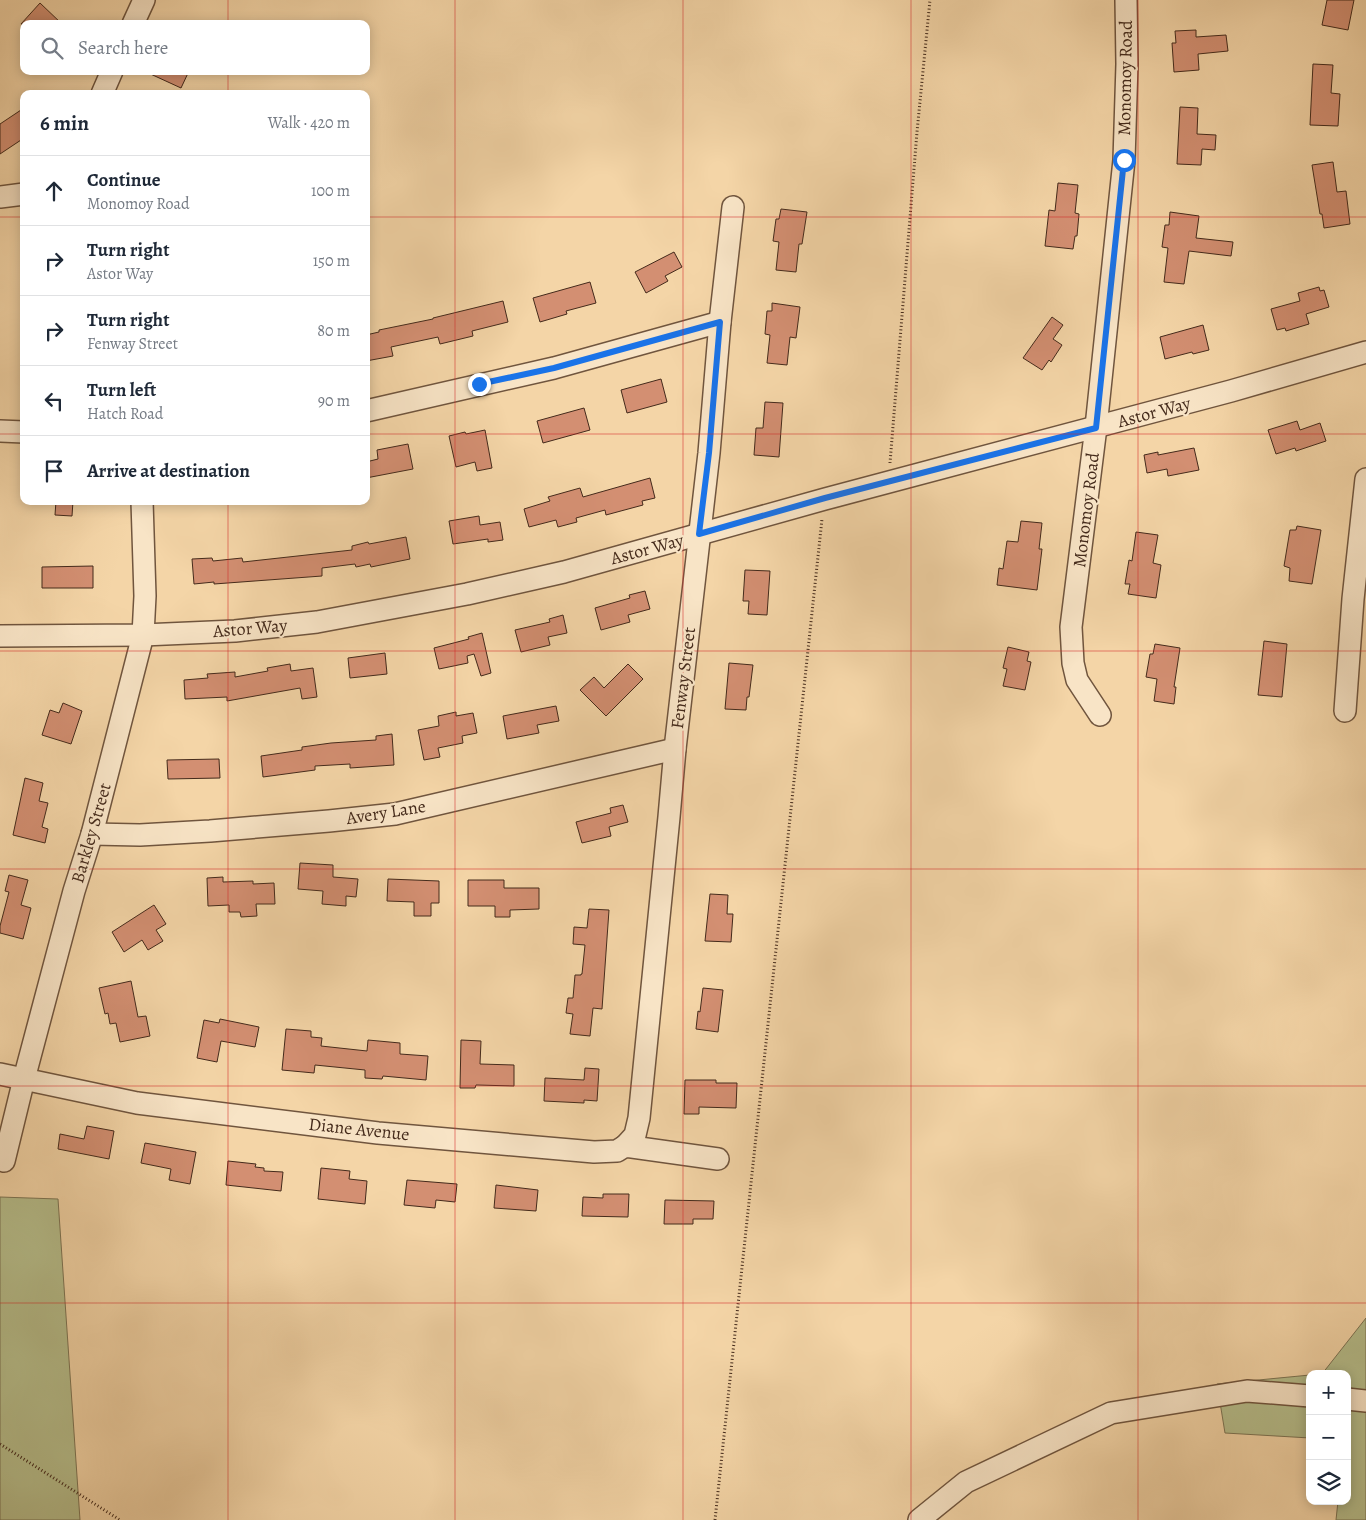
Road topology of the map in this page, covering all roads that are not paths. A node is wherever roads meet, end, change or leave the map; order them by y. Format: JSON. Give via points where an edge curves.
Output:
{"nodes":[{"id":1,"x":142,"y":0,"type":"edge"},
{"id":2,"x":1126,"y":0,"type":"edge"},
{"id":3,"x":135,"y":20,"type":"edge"},
{"id":4,"x":110,"y":75,"type":"edge"},
{"id":5,"x":104,"y":90,"type":"edge"},
{"id":6,"x":20,"y":194,"type":"edge"},
{"id":7,"x":0,"y":197,"type":"edge"},
{"id":8,"x":733,"y":206,"type":"dead end"},
{"id":9,"x":720,"y":322,"type":"junction"},
{"id":10,"x":1366,"y":352,"type":"edge"},
{"id":11,"x":370,"y":409,"type":"edge"},
{"id":12,"x":1096,"y":428,"type":"junction"},
{"id":13,"x":0,"y":431,"type":"edge"},
{"id":14,"x":20,"y":432,"type":"edge"},
{"id":15,"x":1366,"y":479,"type":"edge"},
{"id":16,"x":142,"y":505,"type":"edge"},
{"id":17,"x":699,"y":534,"type":"junction"},
{"id":18,"x":143,"y":635,"type":"junction"},
{"id":19,"x":0,"y":636,"type":"edge"},
{"id":20,"x":1345,"y":711,"type":"dead end"},
{"id":21,"x":1100,"y":715,"type":"dead end"},
{"id":22,"x":674,"y":749,"type":"junction"},
{"id":23,"x":92,"y":834,"type":"junction"},
{"id":24,"x":0,"y":1074,"type":"edge"},
{"id":25,"x":24,"y":1079,"type":"junction"},
{"id":26,"x":625,"y":1146,"type":"junction"},
{"id":27,"x":718,"y":1160,"type":"dead end"},
{"id":28,"x":4,"y":1161,"type":"dead end"},
{"id":29,"x":1306,"y":1396,"type":"edge"},
{"id":30,"x":1351,"y":1399,"type":"edge"},
{"id":31,"x":1366,"y":1401,"type":"edge"},
{"id":32,"x":919,"y":1520,"type":"edge"}],
"edges":[{"from":1,"to":3,"type":"street"},
{"from":2,"to":12,"type":"street","name":"Monomoy Road","via":[[1128,64],[1124,160]]},
{"from":4,"to":5,"type":"street"},
{"from":6,"to":7,"type":"street"},
{"from":8,"to":9,"type":"street","name":"Fenway Street"},
{"from":9,"to":11,"type":"street","via":[[554,368]]},
{"from":9,"to":17,"type":"street","name":"Fenway Street"},
{"from":10,"to":12,"type":"street","name":"Astor Way"},
{"from":12,"to":17,"type":"street","name":"Astor Way"},
{"from":12,"to":21,"type":"street","name":"Monomoy Road","via":[[1071,627],[1072,663],[1077,680]]},
{"from":13,"to":14,"type":"street"},
{"from":15,"to":20,"type":"street"},
{"from":16,"to":18,"type":"street","name":"Barkley Street"},
{"from":17,"to":18,"type":"street","name":"Astor Way","via":[[564,572],[394,609],[235,631]]},
{"from":17,"to":22,"type":"street","name":"Fenway Street"},
{"from":18,"to":19,"type":"street","name":"Astor Way"},
{"from":18,"to":23,"type":"street","name":"Barkley Street"},
{"from":22,"to":23,"type":"street","name":"Avery Lane","via":[[395,814],[210,831]]},
{"from":22,"to":26,"type":"street","name":"Fenway Street","via":[[639,1118],[635,1135]]},
{"from":23,"to":25,"type":"street","name":"Barkley Street"},
{"from":24,"to":25,"type":"street","name":"Diane Avenue"},
{"from":25,"to":26,"type":"street","name":"Diane Avenue","via":[[137,1103],[378,1133],[594,1152],[617,1151]]},
{"from":25,"to":28,"type":"street","name":"Barkley Street"},
{"from":26,"to":27,"type":"street","name":"Diane Avenue"},
{"from":29,"to":32,"type":"street","via":[[1247,1391],[1111,1413],[966,1482]]},
{"from":30,"to":31,"type":"street"}]}
